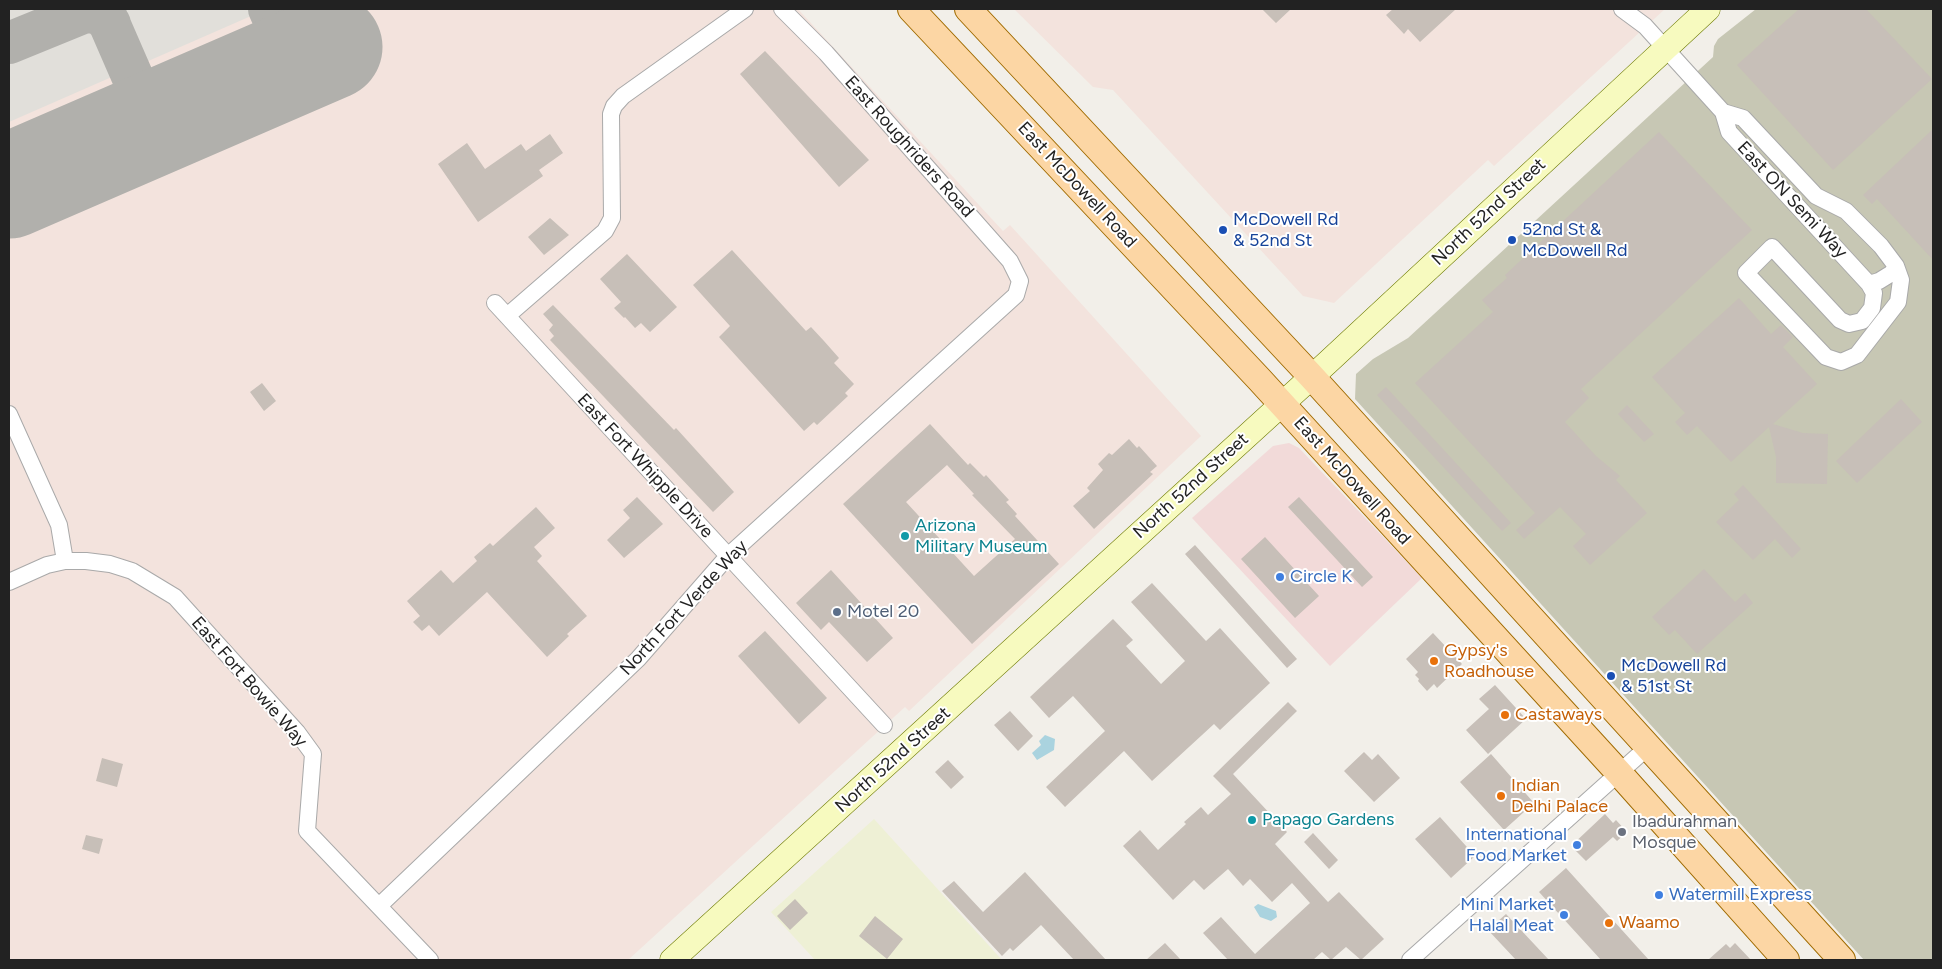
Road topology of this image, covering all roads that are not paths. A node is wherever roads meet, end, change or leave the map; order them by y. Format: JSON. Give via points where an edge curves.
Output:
{"nodes":[{"id":1,"x":745,"y":9,"type":"edge"},
{"id":2,"x":782,"y":9,"type":"edge"},
{"id":3,"x":911,"y":9,"type":"edge"},
{"id":4,"x":968,"y":9,"type":"edge"},
{"id":5,"x":1622,"y":9,"type":"edge"},
{"id":6,"x":1708,"y":9,"type":"edge"},
{"id":7,"x":1665,"y":48,"type":"junction"},
{"id":8,"x":1724,"y":112,"type":"junction"},
{"id":9,"x":1896,"y":266,"type":"junction"},
{"id":10,"x":1869,"y":284,"type":"junction"},
{"id":11,"x":1016,"y":295,"type":"joint"},
{"id":12,"x":494,"y":303,"type":"dead end"},
{"id":13,"x":507,"y":316,"type":"junction"},
{"id":14,"x":1312,"y":376,"type":"junction"},
{"id":15,"x":1282,"y":404,"type":"junction"},
{"id":16,"x":9,"y":414,"type":"edge"},
{"id":17,"x":728,"y":556,"type":"junction"},
{"id":18,"x":65,"y":561,"type":"junction"},
{"id":19,"x":9,"y":582,"type":"edge"},
{"id":20,"x":884,"y":725,"type":"dead end"},
{"id":21,"x":1649,"y":746,"type":"junction"},
{"id":22,"x":1619,"y":773,"type":"junction"},
{"id":23,"x":1763,"y":873,"type":"junction"},
{"id":24,"x":1733,"y":901,"type":"junction"},
{"id":25,"x":379,"y":906,"type":"junction"},
{"id":26,"x":430,"y":960,"type":"edge"},
{"id":27,"x":672,"y":960,"type":"edge"},
{"id":28,"x":1410,"y":960,"type":"edge"},
{"id":29,"x":1786,"y":960,"type":"edge"},
{"id":30,"x":1842,"y":960,"type":"edge"}],
"edges":[{"from":1,"to":13,"type":"street","via":[[623,96],[614,106],[612,218],[600,236]]},
{"from":2,"to":11,"type":"street","name":"East Roughriders Road","via":[[826,53],[1010,262],[1020,281]]},
{"from":3,"to":15,"type":"main road","name":"East McDowell Road"},
{"from":4,"to":14,"type":"main road"},
{"from":5,"to":7,"type":"street","name":"East ON Semi Way","via":[[1645,26]]},
{"from":6,"to":7,"type":"main road","name":"North 52nd Street"},
{"from":7,"to":8,"type":"street","name":"East ON Semi Way"},
{"from":7,"to":14,"type":"main road","name":"North 52nd Street"},
{"from":8,"to":9,"type":"street","name":"East ON Semi Way","via":[[1743,118],[1816,196],[1846,211]]},
{"from":8,"to":10,"type":"street","name":"East ON Semi Way","via":[[1729,132]]},
{"from":9,"to":10,"type":"street","via":[[1886,277]]},
{"from":9,"to":10,"type":"street","name":"East ON Semi Way","via":[[1901,280],[1898,302],[1857,355],[1841,362],[1826,357],[1746,273],[1772,247],[1840,320],[1849,324],[1862,321],[1872,308],[1874,293]]},
{"from":11,"to":17,"type":"street","name":"North Fort Verde Way"},
{"from":12,"to":13,"type":"street","name":"East Fort Whipple Drive"},
{"from":13,"to":17,"type":"street","name":"East Fort Whipple Drive"},
{"from":14,"to":15,"type":"main road","name":"North 52nd Street"},
{"from":14,"to":21,"type":"main road"},
{"from":15,"to":22,"type":"main road","name":"East McDowell Road"},
{"from":15,"to":27,"type":"main road","name":"North 52nd Street"},
{"from":16,"to":18,"type":"street","via":[[58,525]]},
{"from":17,"to":20,"type":"street","name":"East Fort Whipple Drive"},
{"from":17,"to":25,"type":"street","name":"North Fort Verde Way","via":[[638,659]]},
{"from":18,"to":19,"type":"street","name":"East Fort Bowie Way","via":[[47,565]]},
{"from":18,"to":25,"type":"street","name":"East Fort Bowie Way","via":[[110,564],[132,571],[175,597],[297,732],[313,754],[307,831]]},
{"from":21,"to":22,"type":"street"},
{"from":21,"to":23,"type":"main road"},
{"from":22,"to":24,"type":"main road","name":"East McDowell Road"},
{"from":22,"to":28,"type":"street"},
{"from":23,"to":24,"type":"main road"},
{"from":23,"to":30,"type":"main road"},
{"from":24,"to":29,"type":"main road","name":"East McDowell Road"},
{"from":25,"to":26,"type":"street","name":"East Fort Bowie Way"}]}
